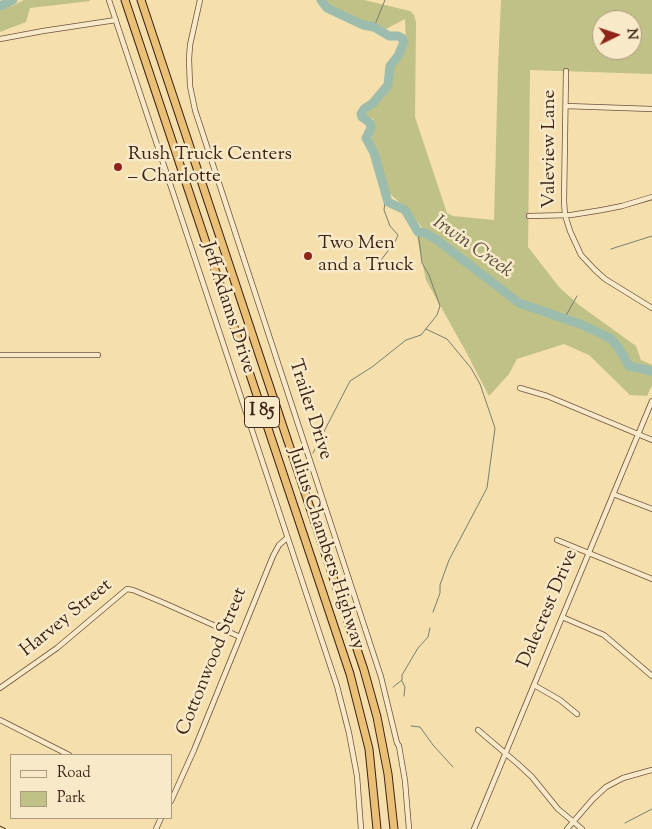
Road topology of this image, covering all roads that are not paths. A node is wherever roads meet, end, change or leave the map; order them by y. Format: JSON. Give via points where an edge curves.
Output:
{"nodes":[{"id":1,"x":109,"y":0,"type":"edge"},
{"id":2,"x":125,"y":0,"type":"edge"},
{"id":3,"x":141,"y":0,"type":"edge"},
{"id":4,"x":200,"y":0,"type":"edge"},
{"id":5,"x":116,"y":20,"type":"junction"},
{"id":6,"x":0,"y":39,"type":"edge"},
{"id":7,"x":566,"y":71,"type":"dead end"},
{"id":8,"x":566,"y":106,"type":"junction"},
{"id":9,"x":652,"y":109,"type":"edge"},
{"id":10,"x":652,"y":197,"type":"edge"},
{"id":11,"x":565,"y":215,"type":"junction"},
{"id":12,"x":530,"y":216,"type":"dead end"},
{"id":13,"x":652,"y":308,"type":"edge"},
{"id":14,"x":98,"y":355,"type":"dead end"},
{"id":15,"x":0,"y":356,"type":"edge"},
{"id":16,"x":520,"y":388,"type":"dead end"},
{"id":17,"x":652,"y":401,"type":"edge"},
{"id":18,"x":638,"y":434,"type":"junction"},
{"id":19,"x":652,"y":440,"type":"edge"},
{"id":20,"x":614,"y":494,"type":"junction"},
{"id":21,"x":652,"y":509,"type":"edge"},
{"id":22,"x":288,"y":538,"type":"junction"},
{"id":23,"x":557,"y":540,"type":"dead end"},
{"id":24,"x":589,"y":553,"type":"junction"},
{"id":25,"x":652,"y":579,"type":"edge"},
{"id":26,"x":562,"y":617,"type":"junction"},
{"id":27,"x":240,"y":637,"type":"junction"},
{"id":28,"x":652,"y":676,"type":"edge"},
{"id":29,"x":534,"y":685,"type":"junction"},
{"id":30,"x":0,"y":688,"type":"edge"},
{"id":31,"x":577,"y":714,"type":"dead end"},
{"id":32,"x":0,"y":720,"type":"edge"},
{"id":33,"x":478,"y":730,"type":"dead end"},
{"id":34,"x":506,"y":753,"type":"junction"},
{"id":35,"x":67,"y":754,"type":"edge"},
{"id":36,"x":652,"y":770,"type":"edge"},
{"id":37,"x":172,"y":799,"type":"edge"},
{"id":38,"x":574,"y":822,"type":"junction"},
{"id":39,"x":362,"y":829,"type":"edge"},
{"id":40,"x":377,"y":829,"type":"edge"},
{"id":41,"x":394,"y":829,"type":"edge"},
{"id":42,"x":409,"y":829,"type":"edge"},
{"id":43,"x":474,"y":829,"type":"edge"},
{"id":44,"x":567,"y":829,"type":"edge"},
{"id":45,"x":582,"y":829,"type":"edge"}],
"edges":[{"from":1,"to":5,"type":"street","name":"Jeff Adams Drive"},
{"from":2,"to":40,"type":"highway","name":"Julius Chambers Highway","number":"I 85","via":[[350,674],[369,749]]},
{"from":3,"to":41,"type":"highway","name":"Julius Chambers Highway","number":"I 85","via":[[364,670],[379,724]]},
{"from":4,"to":42,"type":"street","name":"Trailer Drive","via":[[189,59],[194,110],[381,677],[399,746]]},
{"from":5,"to":6,"type":"street"},
{"from":5,"to":22,"type":"street","name":"Jeff Adams Drive"},
{"from":7,"to":8,"type":"street","name":"Valeview Lane"},
{"from":8,"to":9,"type":"street"},
{"from":8,"to":11,"type":"street","name":"Valeview Lane"},
{"from":10,"to":11,"type":"street","via":[[622,206]]},
{"from":11,"to":12,"type":"street"},
{"from":11,"to":13,"type":"street","name":"Valeview Lane","via":[[572,237],[588,263],[605,279]]},
{"from":14,"to":15,"type":"street"},
{"from":16,"to":18,"type":"street"},
{"from":17,"to":18,"type":"street","name":"Dalecrest Drive"},
{"from":18,"to":19,"type":"street"},
{"from":18,"to":20,"type":"street","name":"Dalecrest Drive"},
{"from":20,"to":21,"type":"street"},
{"from":20,"to":24,"type":"street","name":"Dalecrest Drive"},
{"from":22,"to":27,"type":"street","name":"Cottonwood Street","via":[[272,556]]},
{"from":22,"to":39,"type":"street","name":"Jeff Adams Drive","via":[[347,723]]},
{"from":23,"to":24,"type":"street"},
{"from":24,"to":25,"type":"street"},
{"from":24,"to":26,"type":"street","name":"Dalecrest Drive"},
{"from":26,"to":28,"type":"street","via":[[604,636]]},
{"from":26,"to":29,"type":"street","name":"Dalecrest Drive"},
{"from":27,"to":30,"type":"street","name":"Harvey Street","via":[[127,590],[57,648]]},
{"from":27,"to":37,"type":"street","name":"Cottonwood Street"},
{"from":29,"to":31,"type":"street"},
{"from":29,"to":34,"type":"street","name":"Dalecrest Drive"},
{"from":32,"to":35,"type":"street"},
{"from":33,"to":34,"type":"street"},
{"from":34,"to":38,"type":"street"},
{"from":34,"to":43,"type":"street","name":"Dalecrest Drive"},
{"from":36,"to":38,"type":"street","via":[[623,778],[606,787]]},
{"from":38,"to":44,"type":"street"},
{"from":38,"to":45,"type":"street"}]}
